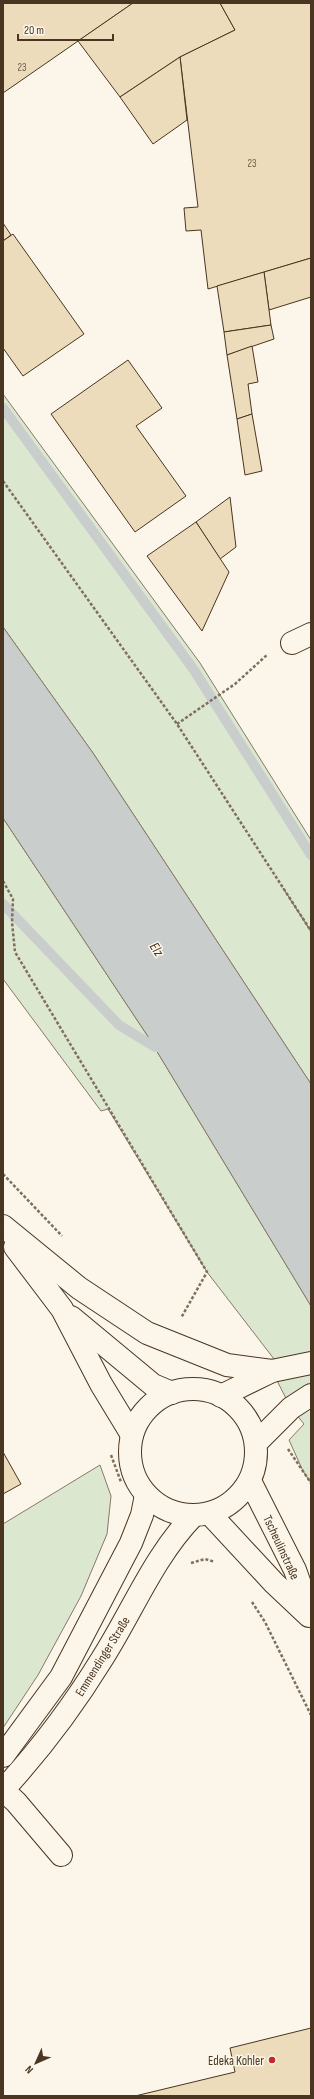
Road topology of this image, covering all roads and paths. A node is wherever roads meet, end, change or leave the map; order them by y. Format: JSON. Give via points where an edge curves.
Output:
{"nodes":[{"id":1,"x":3,"y":481,"type":"edge"},
{"id":2,"x":302,"y":638,"type":"edge"},
{"id":3,"x":177,"y":724,"type":"junction"},
{"id":4,"x":3,"y":881,"type":"edge"},
{"id":5,"x":311,"y":931,"type":"edge"},
{"id":6,"x":3,"y":1174,"type":"edge"},
{"id":7,"x":3,"y":1226,"type":"edge"},
{"id":8,"x":3,"y":1231,"type":"edge"},
{"id":9,"x":63,"y":1236,"type":"dead end"},
{"id":10,"x":62,"y":1309,"type":"junction"},
{"id":11,"x":180,"y":1320,"type":"dead end"},
{"id":12,"x":311,"y":1363,"type":"edge"},
{"id":13,"x":272,"y":1372,"type":"junction"},
{"id":14,"x":172,"y":1393,"type":"junction"},
{"id":15,"x":311,"y":1395,"type":"edge"},
{"id":16,"x":221,"y":1396,"type":"junction"},
{"id":17,"x":132,"y":1435,"type":"junction"},
{"id":18,"x":256,"y":1443,"type":"junction"},
{"id":19,"x":287,"y":1448,"type":"dead end"},
{"id":20,"x":250,"y":1481,"type":"junction"},
{"id":21,"x":311,"y":1483,"type":"edge"},
{"id":22,"x":146,"y":1495,"type":"junction"},
{"id":23,"x":201,"y":1515,"type":"junction"},
{"id":24,"x":217,"y":1563,"type":"dead end"},
{"id":25,"x":183,"y":1565,"type":"dead end"},
{"id":26,"x":249,"y":1598,"type":"dead end"},
{"id":27,"x":311,"y":1616,"type":"edge"},
{"id":28,"x":311,"y":1715,"type":"edge"},
{"id":29,"x":3,"y":1756,"type":"edge"},
{"id":30,"x":3,"y":1790,"type":"edge"},
{"id":31,"x":61,"y":1855,"type":"dead end"}],
"edges":[{"from":1,"to":3,"type":"path"},
{"from":2,"to":3,"type":"path","via":[[270,652],[235,684]]},
{"from":3,"to":5,"type":"path"},
{"from":4,"to":11,"type":"path","via":[[12,899],[15,952],[207,1272]]},
{"from":6,"to":9,"type":"path"},
{"from":7,"to":13,"type":"main road","via":[[79,1288],[147,1334],[227,1365]]},
{"from":8,"to":10,"type":"main road"},
{"from":10,"to":14,"type":"main road","via":[[153,1385]]},
{"from":10,"to":17,"type":"main road","via":[[101,1384]]},
{"from":12,"to":13,"type":"main road"},
{"from":13,"to":16,"type":"main road"},
{"from":14,"to":16,"type":"main road","via":[[207,1390]]},
{"from":14,"to":17,"type":"main road","via":[[154,1402],[142,1415]]},
{"from":15,"to":18,"type":"main road","via":[[290,1408]]},
{"from":16,"to":18,"type":"main road","via":[[243,1413]]},
{"from":17,"to":22,"type":"main road","via":[[131,1467]]},
{"from":18,"to":20,"type":"main road","via":[[256,1458]]},
{"from":19,"to":21,"type":"path"},
{"from":20,"to":23,"type":"main road","via":[[240,1496],[226,1507]]},
{"from":20,"to":27,"type":"main road","name":"Tscheulinstraße","via":[[295,1570]]},
{"from":22,"to":23,"type":"main road","via":[[160,1506],[176,1513]]},
{"from":22,"to":29,"type":"main road","name":"Emmendinger Straße","via":[[142,1515],[131,1543],[61,1677]]},
{"from":23,"to":27,"type":"main road","name":"Tscheulinstraße"},
{"from":23,"to":30,"type":"main road","name":"Emmendinger Straße","via":[[179,1530],[102,1659],[31,1760]]},
{"from":24,"to":25,"type":"path","via":[[205,1559]]},
{"from":26,"to":28,"type":"path","via":[[265,1622]]},
{"from":30,"to":31,"type":"main road"}]}
